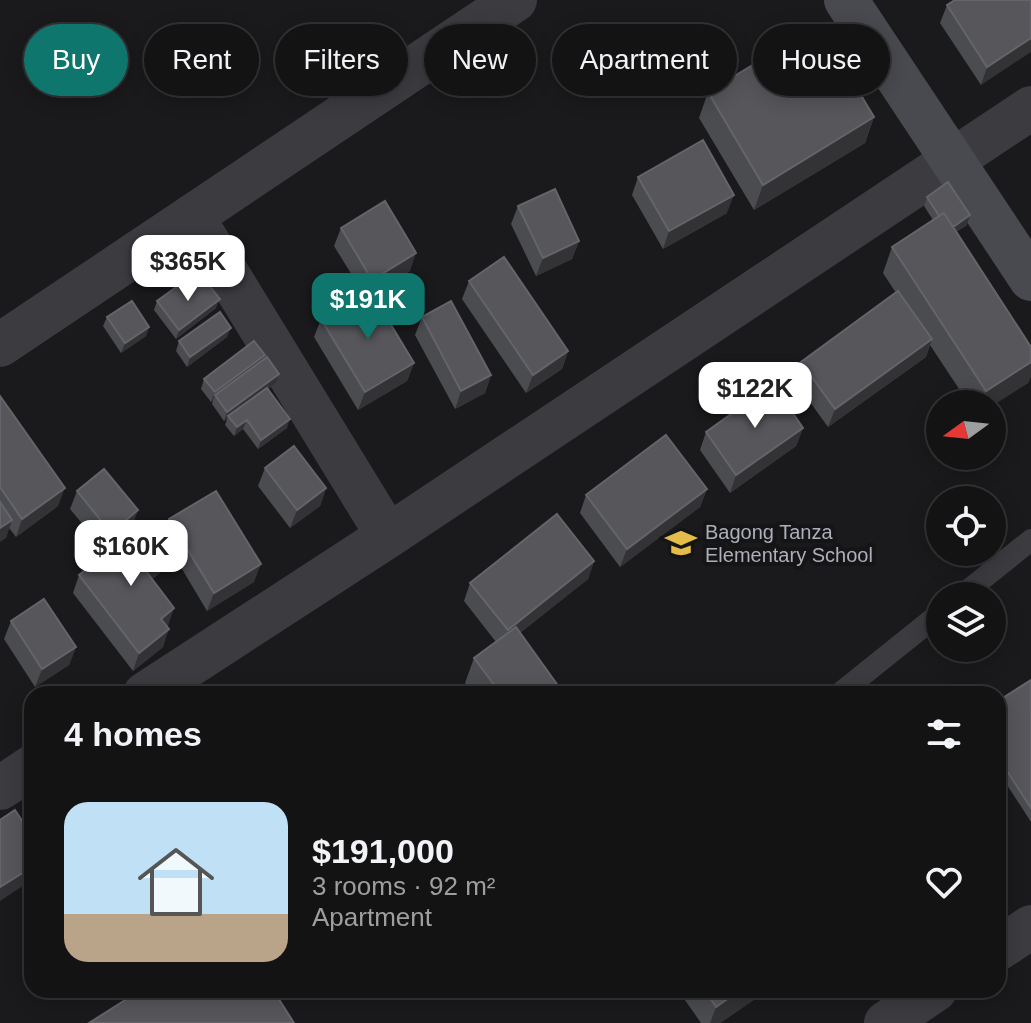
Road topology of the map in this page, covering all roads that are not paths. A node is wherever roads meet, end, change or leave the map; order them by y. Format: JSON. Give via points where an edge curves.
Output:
{"nodes":[{"id":1,"x":515,"y":0,"type":"edge"},
{"id":2,"x":846,"y":0,"type":"edge"},
{"id":3,"x":1031,"y":108,"type":"edge"},
{"id":4,"x":953,"y":159,"type":"junction"},
{"id":5,"x":192,"y":216,"type":"junction"},
{"id":6,"x":1031,"y":279,"type":"edge"},
{"id":7,"x":0,"y":345,"type":"edge"},
{"id":8,"x":388,"y":536,"type":"junction"},
{"id":9,"x":1031,"y":540,"type":"edge"},
{"id":10,"x":978,"y":582,"type":"edge"},
{"id":11,"x":926,"y":624,"type":"edge"},
{"id":12,"x":157,"y":686,"type":"edge"},
{"id":13,"x":849,"y":686,"type":"edge"},
{"id":14,"x":24,"y":772,"type":"edge"},
{"id":15,"x":0,"y":788,"type":"edge"},
{"id":16,"x":1031,"y":927,"type":"edge"},
{"id":17,"x":1006,"y":944,"type":"edge"},
{"id":18,"x":923,"y":998,"type":"edge"},
{"id":19,"x":886,"y":1023,"type":"edge"}],
"edges":[{"from":1,"to":5,"type":"street"},
{"from":2,"to":4,"type":"street"},
{"from":3,"to":4,"type":"street"},
{"from":4,"to":6,"type":"street"},
{"from":4,"to":8,"type":"street"},
{"from":5,"to":7,"type":"street"},
{"from":5,"to":8,"type":"street"},
{"from":8,"to":12,"type":"street"},
{"from":9,"to":10,"type":"lane"},
{"from":11,"to":13,"type":"lane"},
{"from":14,"to":15,"type":"street"},
{"from":16,"to":17,"type":"street"},
{"from":18,"to":19,"type":"street"}]}
